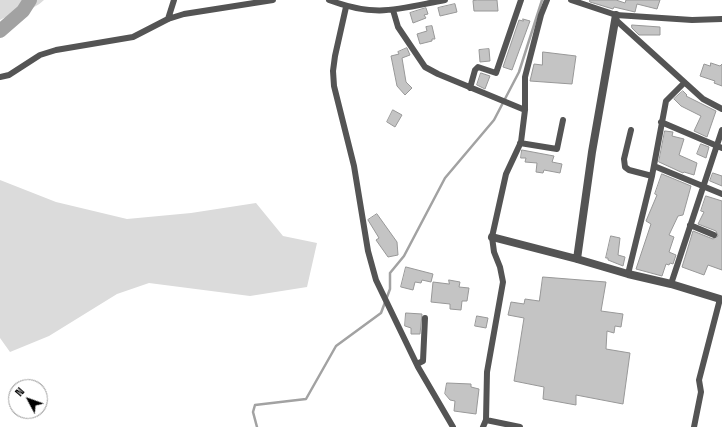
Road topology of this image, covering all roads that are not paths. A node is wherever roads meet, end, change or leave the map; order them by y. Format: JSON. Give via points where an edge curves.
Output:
{"nodes":[{"id":1,"x":174,"y":0,"type":"edge"},
{"id":2,"x":273,"y":0,"type":"edge"},
{"id":3,"x":329,"y":0,"type":"edge"},
{"id":4,"x":445,"y":0,"type":"edge"},
{"id":5,"x":521,"y":0,"type":"edge"},
{"id":6,"x":547,"y":0,"type":"edge"},
{"id":7,"x":571,"y":0,"type":"edge"},
{"id":8,"x":346,"y":6,"type":"junction"},
{"id":9,"x":393,"y":10,"type":"junction"},
{"id":10,"x":617,"y":18,"type":"junction"},
{"id":11,"x":168,"y":19,"type":"junction"},
{"id":12,"x":722,"y":19,"type":"edge"},
{"id":13,"x":0,"y":77,"type":"edge"},
{"id":14,"x":684,"y":83,"type":"junction"},
{"id":15,"x":470,"y":88,"type":"junction"},
{"id":16,"x":722,"y":109,"type":"edge"},
{"id":17,"x":525,"y":110,"type":"junction"},
{"id":18,"x":564,"y":120,"type":"dead end"},
{"id":19,"x":661,"y":122,"type":"junction"},
{"id":20,"x":631,"y":130,"type":"dead end"},
{"id":21,"x":722,"y":130,"type":"edge"},
{"id":22,"x":520,"y":143,"type":"junction"},
{"id":23,"x":719,"y":147,"type":"edge"},
{"id":24,"x":654,"y":166,"type":"junction"},
{"id":25,"x":652,"y":176,"type":"junction"},
{"id":26,"x":703,"y":186,"type":"junction"},
{"id":27,"x":722,"y":194,"type":"edge"},
{"id":28,"x":690,"y":225,"type":"junction"},
{"id":29,"x":714,"y":235,"type":"dead end"},
{"id":30,"x":492,"y":237,"type":"junction"},
{"id":31,"x":577,"y":259,"type":"junction"},
{"id":32,"x":628,"y":274,"type":"junction"},
{"id":33,"x":671,"y":284,"type":"junction"},
{"id":34,"x":721,"y":300,"type":"edge"},
{"id":35,"x":425,"y":318,"type":"dead end"},
{"id":36,"x":417,"y":364,"type":"junction"},
{"id":37,"x":486,"y":420,"type":"junction"},
{"id":38,"x":453,"y":427,"type":"edge"},
{"id":39,"x":483,"y":427,"type":"edge"},
{"id":40,"x":520,"y":427,"type":"edge"},
{"id":41,"x":694,"y":427,"type":"edge"}],
"edges":[{"from":1,"to":11,"type":"street"},
{"from":2,"to":11,"type":"street","via":[[184,14]]},
{"from":3,"to":8,"type":"street"},
{"from":4,"to":9,"type":"street"},
{"from":5,"to":15,"type":"street","via":[[496,73],[478,67]]},
{"from":6,"to":17,"type":"street","via":[[525,77]]},
{"from":7,"to":10,"type":"street"},
{"from":8,"to":9,"type":"street","via":[[362,10]]},
{"from":8,"to":36,"type":"street","via":[[335,56],[334,86],[354,166],[366,244],[376,280]]},
{"from":9,"to":15,"type":"street","via":[[398,28],[425,67]]},
{"from":10,"to":12,"type":"street"},
{"from":10,"to":14,"type":"street"},
{"from":10,"to":31,"type":"street","via":[[592,152]]},
{"from":11,"to":13,"type":"street","via":[[133,37],[40,55],[9,75]]},
{"from":14,"to":16,"type":"street","via":[[703,99]]},
{"from":14,"to":19,"type":"street","via":[[666,101]]},
{"from":15,"to":17,"type":"street"},
{"from":17,"to":22,"type":"street"},
{"from":18,"to":22,"type":"street","via":[[556,149]]},
{"from":19,"to":23,"type":"street"},
{"from":19,"to":24,"type":"street"},
{"from":20,"to":25,"type":"street","via":[[623,162],[625,167]]},
{"from":21,"to":23,"type":"street"},
{"from":22,"to":30,"type":"street","via":[[506,174]]},
{"from":23,"to":26,"type":"street"},
{"from":24,"to":25,"type":"street"},
{"from":24,"to":26,"type":"street"},
{"from":25,"to":32,"type":"street"},
{"from":26,"to":27,"type":"street"},
{"from":26,"to":28,"type":"street"},
{"from":28,"to":29,"type":"street"},
{"from":28,"to":33,"type":"street"},
{"from":30,"to":31,"type":"street"},
{"from":30,"to":37,"type":"street","via":[[503,282],[487,372]]},
{"from":31,"to":32,"type":"street"},
{"from":32,"to":33,"type":"street"},
{"from":33,"to":34,"type":"street"},
{"from":34,"to":41,"type":"street","via":[[699,380],[701,392]]},
{"from":35,"to":36,"type":"street","via":[[423,361]]},
{"from":36,"to":38,"type":"street"},
{"from":37,"to":39,"type":"street"},
{"from":37,"to":40,"type":"street"}]}
